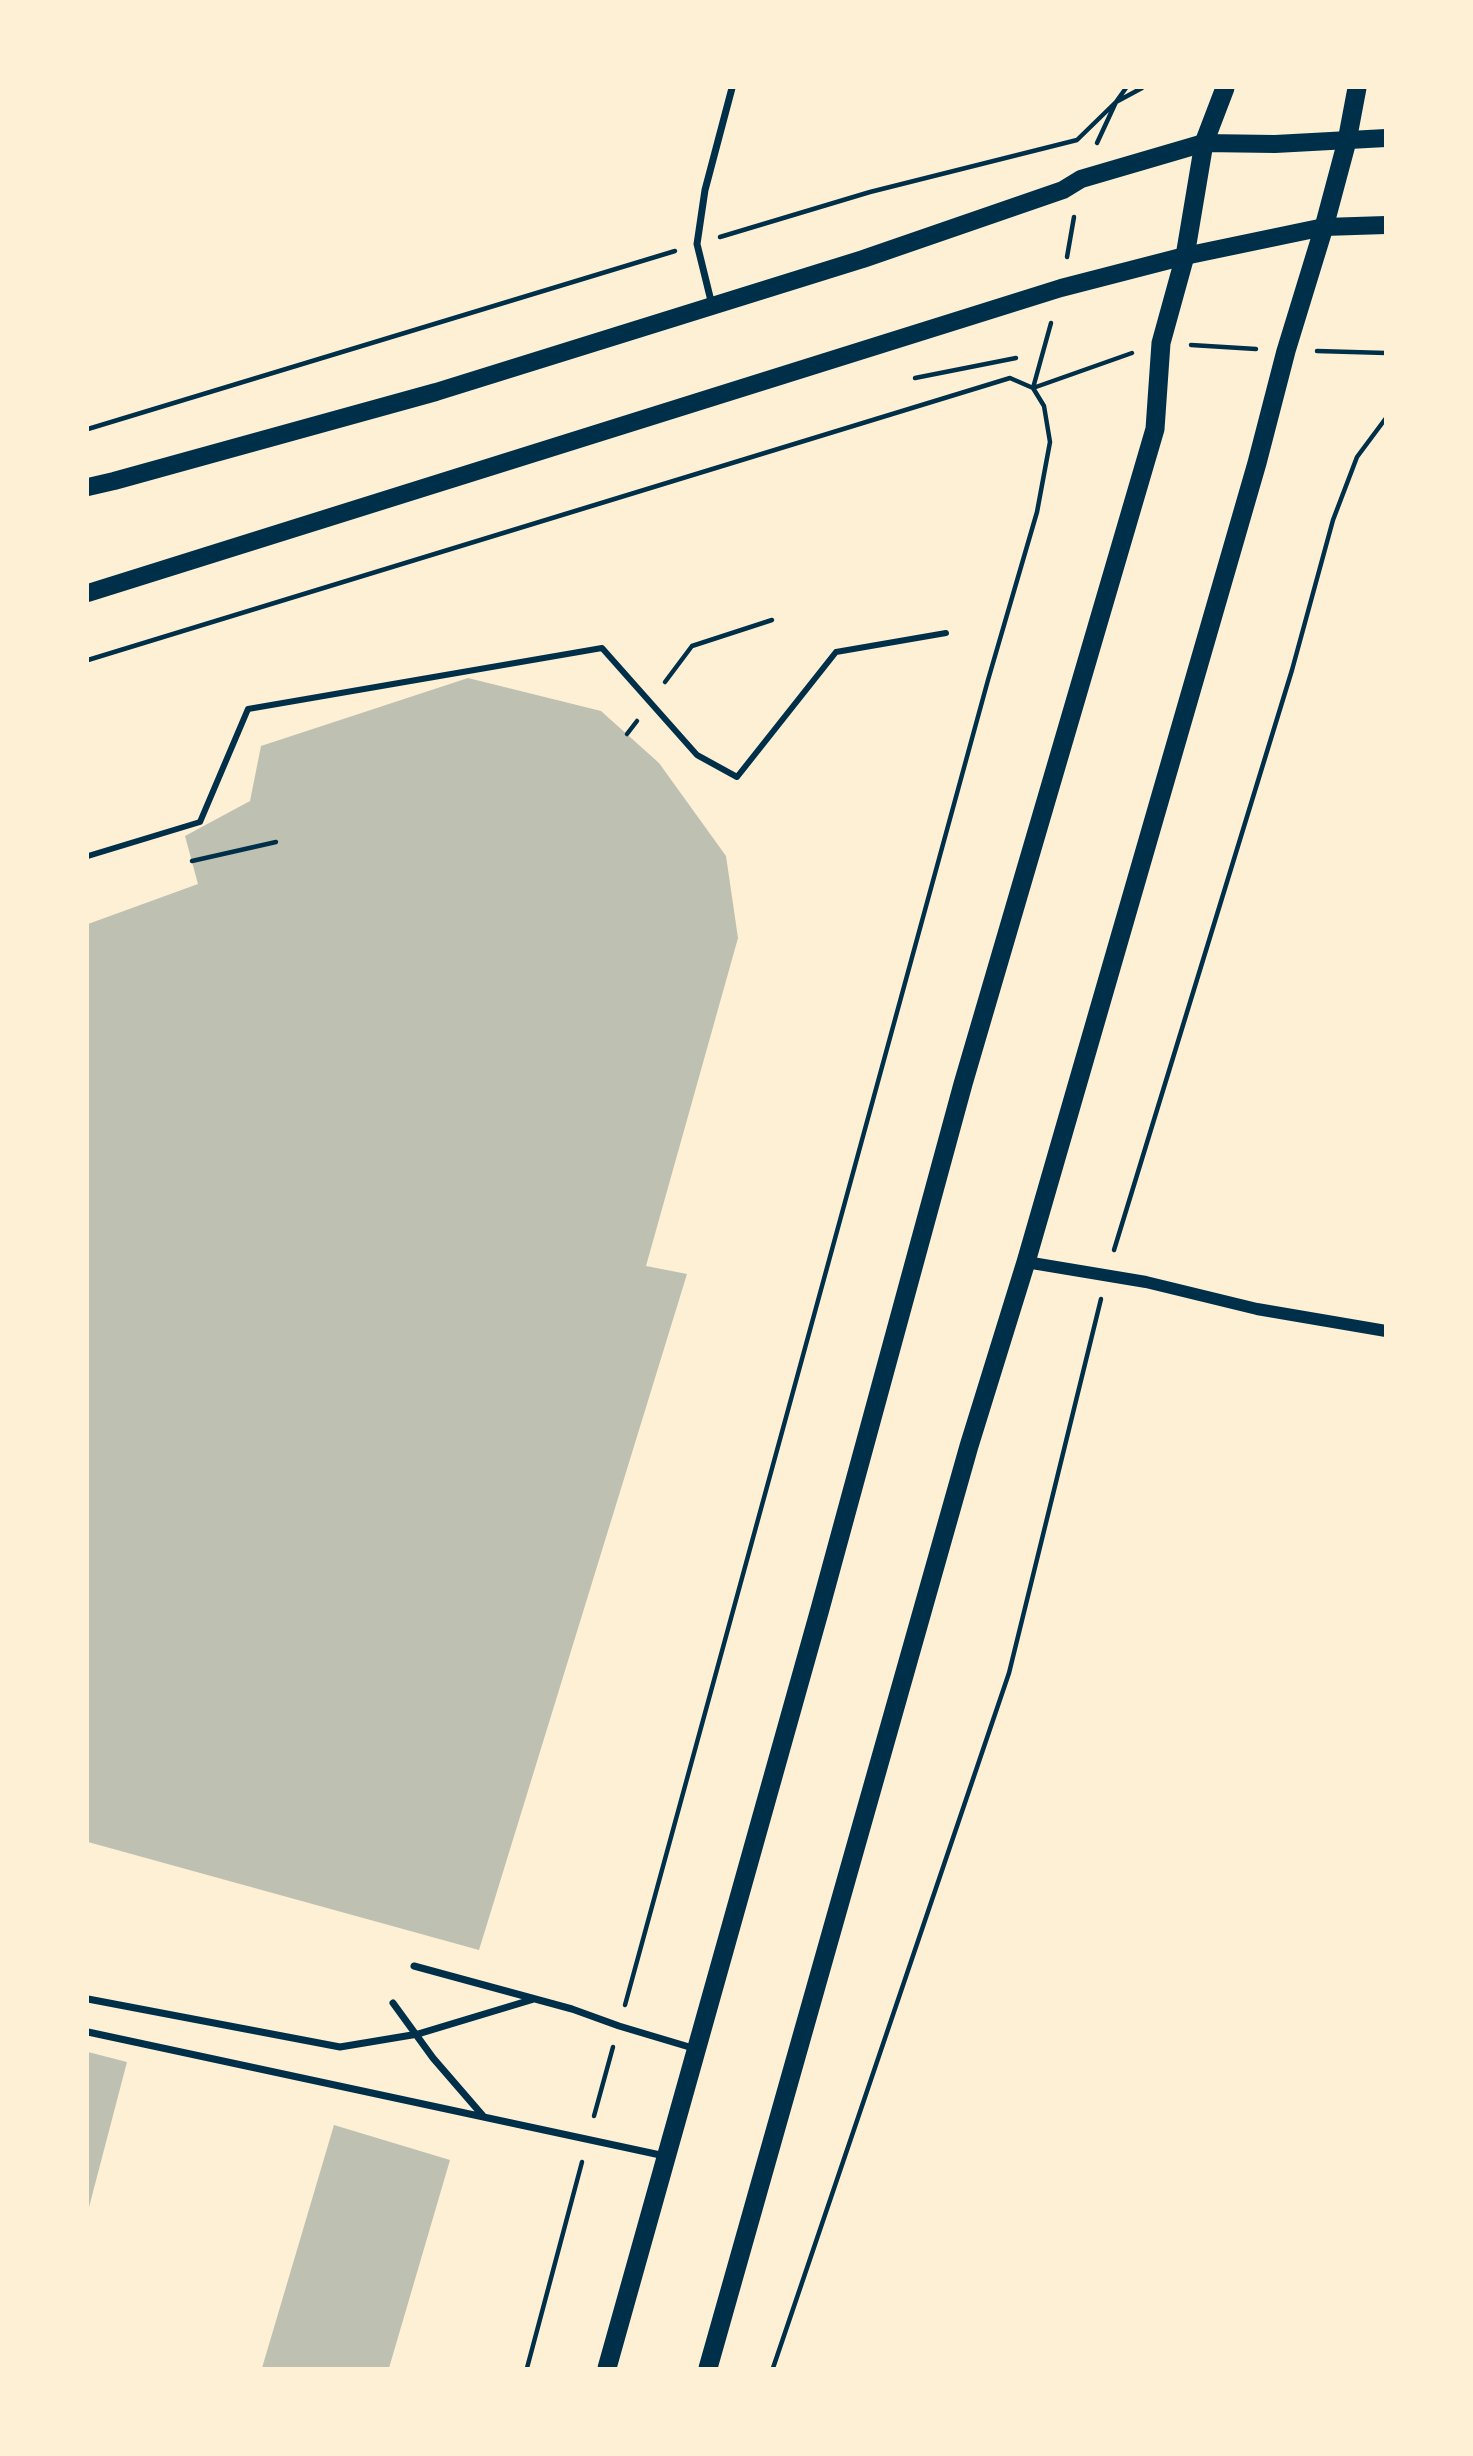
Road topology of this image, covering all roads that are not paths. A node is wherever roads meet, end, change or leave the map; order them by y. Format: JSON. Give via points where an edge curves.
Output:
{"nodes":[{"id":1,"x":732,"y":88,"type":"edge"},
{"id":2,"x":1226,"y":88,"type":"edge"},
{"id":3,"x":1357,"y":88,"type":"edge"},
{"id":4,"x":1385,"y":138,"type":"edge"},
{"id":5,"x":1347,"y":141,"type":"junction"},
{"id":6,"x":1204,"y":143,"type":"junction"},
{"id":7,"x":1385,"y":225,"type":"edge"},
{"id":8,"x":1324,"y":227,"type":"junction"},
{"id":9,"x":1185,"y":256,"type":"junction"},
{"id":10,"x":712,"y":306,"type":"junction"},
{"id":11,"x":88,"y":487,"type":"edge"},
{"id":12,"x":88,"y":593,"type":"edge"},
{"id":13,"x":946,"y":633,"type":"dead end"},
{"id":14,"x":88,"y":856,"type":"edge"},
{"id":15,"x":1026,"y":1262,"type":"junction"},
{"id":16,"x":1385,"y":1331,"type":"edge"},
{"id":17,"x":414,"y":1966,"type":"dead end"},
{"id":18,"x":88,"y":1999,"type":"edge"},
{"id":19,"x":534,"y":1999,"type":"junction"},
{"id":20,"x":393,"y":2003,"type":"dead end"},
{"id":21,"x":88,"y":2032,"type":"edge"},
{"id":22,"x":418,"y":2034,"type":"junction"},
{"id":23,"x":696,"y":2049,"type":"junction"},
{"id":24,"x":485,"y":2118,"type":"junction"},
{"id":25,"x":666,"y":2157,"type":"junction"},
{"id":26,"x":607,"y":2368,"type":"edge"},
{"id":27,"x":708,"y":2368,"type":"edge"}],
"edges":[{"from":1,"to":10,"type":"street","via":[[705,190],[697,244]]},
{"from":2,"to":6,"type":"highway"},
{"from":3,"to":5,"type":"highway"},
{"from":4,"to":5,"type":"main road"},
{"from":5,"to":6,"type":"main road"},
{"from":5,"to":8,"type":"highway"},
{"from":6,"to":9,"type":"highway"},
{"from":6,"to":10,"type":"main road","via":[[1081,179],[1063,190],[875,255]]},
{"from":7,"to":8,"type":"main road"},
{"from":8,"to":9,"type":"main road"},
{"from":8,"to":15,"type":"highway"},
{"from":9,"to":12,"type":"main road","via":[[1061,288]]},
{"from":9,"to":23,"type":"highway","via":[[1161,343],[1155,429],[963,1084]]},
{"from":10,"to":11,"type":"main road","via":[[436,392]]},
{"from":13,"to":14,"type":"street","via":[[836,652],[737,777],[697,755],[602,648],[248,709],[200,822]]},
{"from":15,"to":16,"type":"street"},
{"from":15,"to":27,"type":"highway","via":[[965,1459]]},
{"from":17,"to":19,"type":"street"},
{"from":18,"to":22,"type":"street","via":[[340,2047]]},
{"from":19,"to":22,"type":"street"},
{"from":19,"to":23,"type":"street"},
{"from":20,"to":22,"type":"street"},
{"from":21,"to":24,"type":"street"},
{"from":22,"to":24,"type":"street"},
{"from":23,"to":25,"type":"highway"},
{"from":24,"to":25,"type":"street"},
{"from":25,"to":26,"type":"highway"}]}
